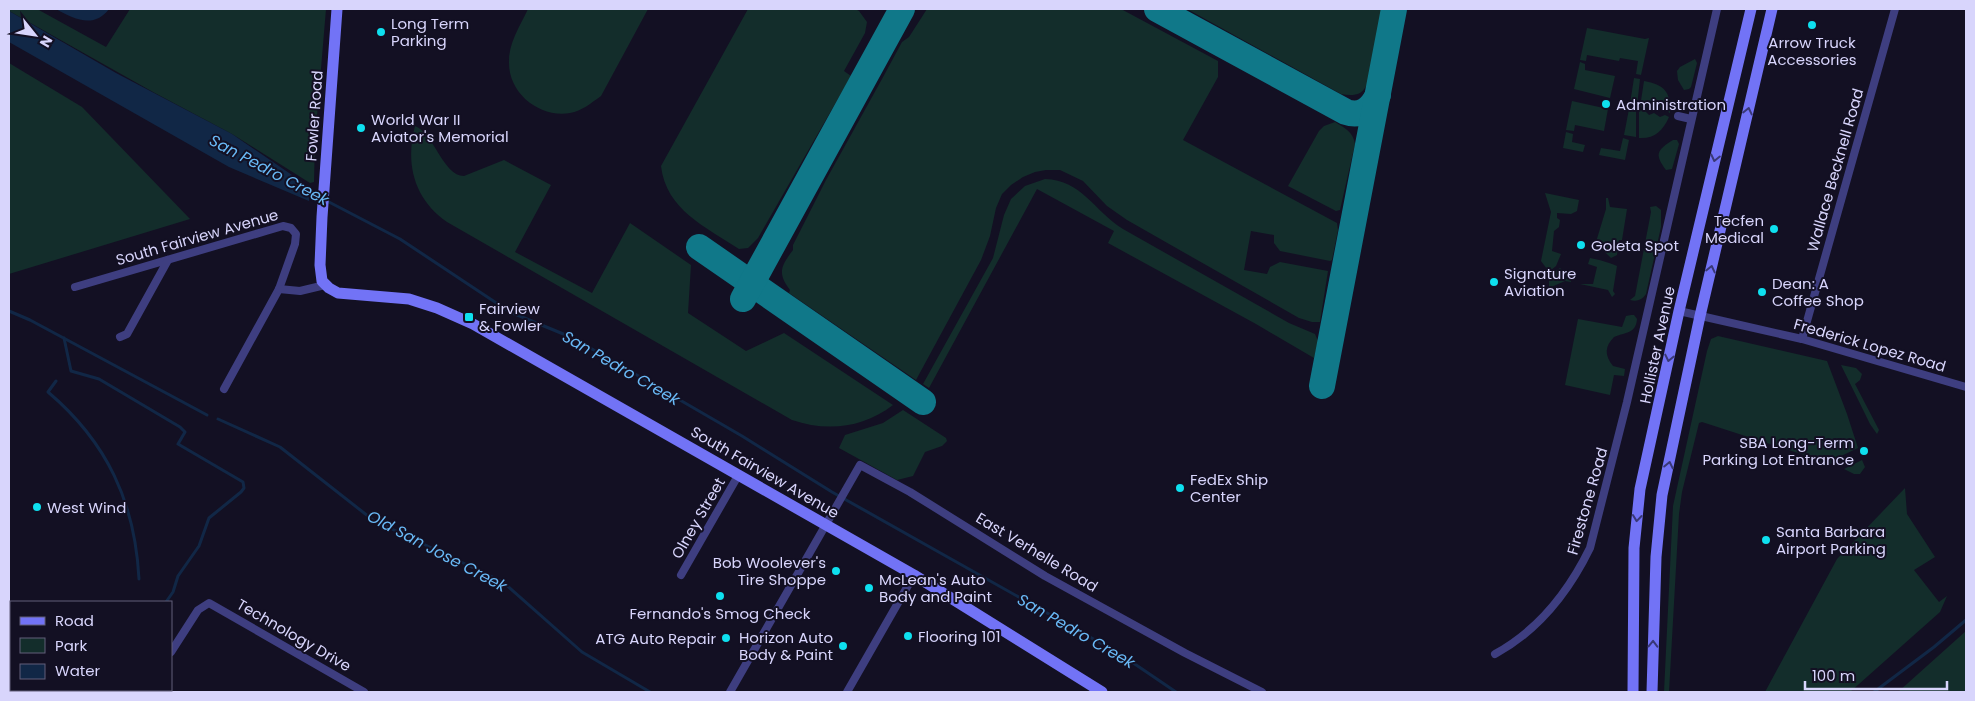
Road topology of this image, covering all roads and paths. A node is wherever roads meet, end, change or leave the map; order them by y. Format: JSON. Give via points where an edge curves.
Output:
{"nodes":[{"id":1,"x":337,"y":9,"type":"edge"},
{"id":2,"x":1717,"y":9,"type":"edge"},
{"id":3,"x":1751,"y":9,"type":"edge"},
{"id":4,"x":1772,"y":9,"type":"edge"},
{"id":5,"x":1895,"y":9,"type":"edge"},
{"id":6,"x":1678,"y":116,"type":"dead end"},
{"id":7,"x":1691,"y":119,"type":"junction"},
{"id":8,"x":168,"y":260,"type":"junction"},
{"id":9,"x":325,"y":285,"type":"junction"},
{"id":10,"x":75,"y":287,"type":"dead end"},
{"id":11,"x":279,"y":289,"type":"junction"},
{"id":12,"x":1679,"y":311,"type":"junction"},
{"id":13,"x":1700,"y":316,"type":"junction"},
{"id":14,"x":120,"y":337,"type":"dead end"},
{"id":15,"x":1802,"y":339,"type":"junction"},
{"id":16,"x":1966,"y":387,"type":"edge"},
{"id":17,"x":224,"y":389,"type":"dead end"},
{"id":18,"x":739,"y":474,"type":"junction"},
{"id":19,"x":826,"y":524,"type":"junction"},
{"id":20,"x":681,"y":575,"type":"dead end"},
{"id":21,"x":914,"y":575,"type":"junction"},
{"id":22,"x":172,"y":650,"type":"edge"},
{"id":23,"x":1494,"y":654,"type":"dead end"},
{"id":24,"x":364,"y":692,"type":"edge"},
{"id":25,"x":730,"y":692,"type":"edge"},
{"id":26,"x":847,"y":692,"type":"edge"},
{"id":27,"x":1102,"y":692,"type":"edge"},
{"id":28,"x":1262,"y":692,"type":"edge"},
{"id":29,"x":1632,"y":692,"type":"edge"},
{"id":30,"x":1652,"y":692,"type":"edge"}],
"edges":[{"from":1,"to":9,"type":"main road","name":"Fowler Road","via":[[322,217],[320,271]]},
{"from":2,"to":7,"type":"street","name":"Firestone Road"},
{"from":3,"to":12,"type":"main road","name":"Hollister Avenue","one_way":true},
{"from":13,"to":4,"type":"main road","one_way":true},
{"from":5,"to":15,"type":"street","name":"Wallace Becknell Road"},
{"from":6,"to":7,"type":"street"},
{"from":7,"to":23,"type":"street","name":"Firestone Road","via":[[1633,379],[1590,548],[1580,569],[1535,627]]},
{"from":8,"to":10,"type":"street","name":"South Fairview Avenue"},
{"from":8,"to":11,"type":"street","name":"South Fairview Avenue","via":[[287,226],[295,232],[296,240]]},
{"from":8,"to":14,"type":"street","via":[[127,334]]},
{"from":9,"to":11,"type":"street","via":[[300,291]]},
{"from":9,"to":18,"type":"main road","name":"South Fairview Avenue","via":[[343,294],[409,299],[473,324]]},
{"from":11,"to":17,"type":"street"},
{"from":12,"to":13,"type":"street","name":"Frederick Lopez Road"},
{"from":12,"to":29,"type":"main road","name":"Hollister Avenue","one_way":true,"via":[[1640,490],[1634,548]]},
{"from":13,"to":15,"type":"street","name":"Frederick Lopez Road"},
{"from":30,"to":13,"type":"main road","one_way":true,"via":[[1662,495]]},
{"from":15,"to":16,"type":"street","name":"Frederick Lopez Road"},
{"from":18,"to":19,"type":"main road","name":"South Fairview Avenue"},
{"from":18,"to":20,"type":"street","name":"Olney Street"},
{"from":19,"to":21,"type":"main road","name":"South Fairview Avenue"},
{"from":19,"to":25,"type":"street","name":"East Verhelle Road"},
{"from":19,"to":28,"type":"street","name":"East Verhelle Road","via":[[860,465],[910,492],[1045,576]]},
{"from":21,"to":26,"type":"street"},
{"from":21,"to":27,"type":"main road","name":"South Fairview Avenue"},
{"from":22,"to":24,"type":"street","name":"Technology Drive","via":[[198,610],[209,603]]}]}
